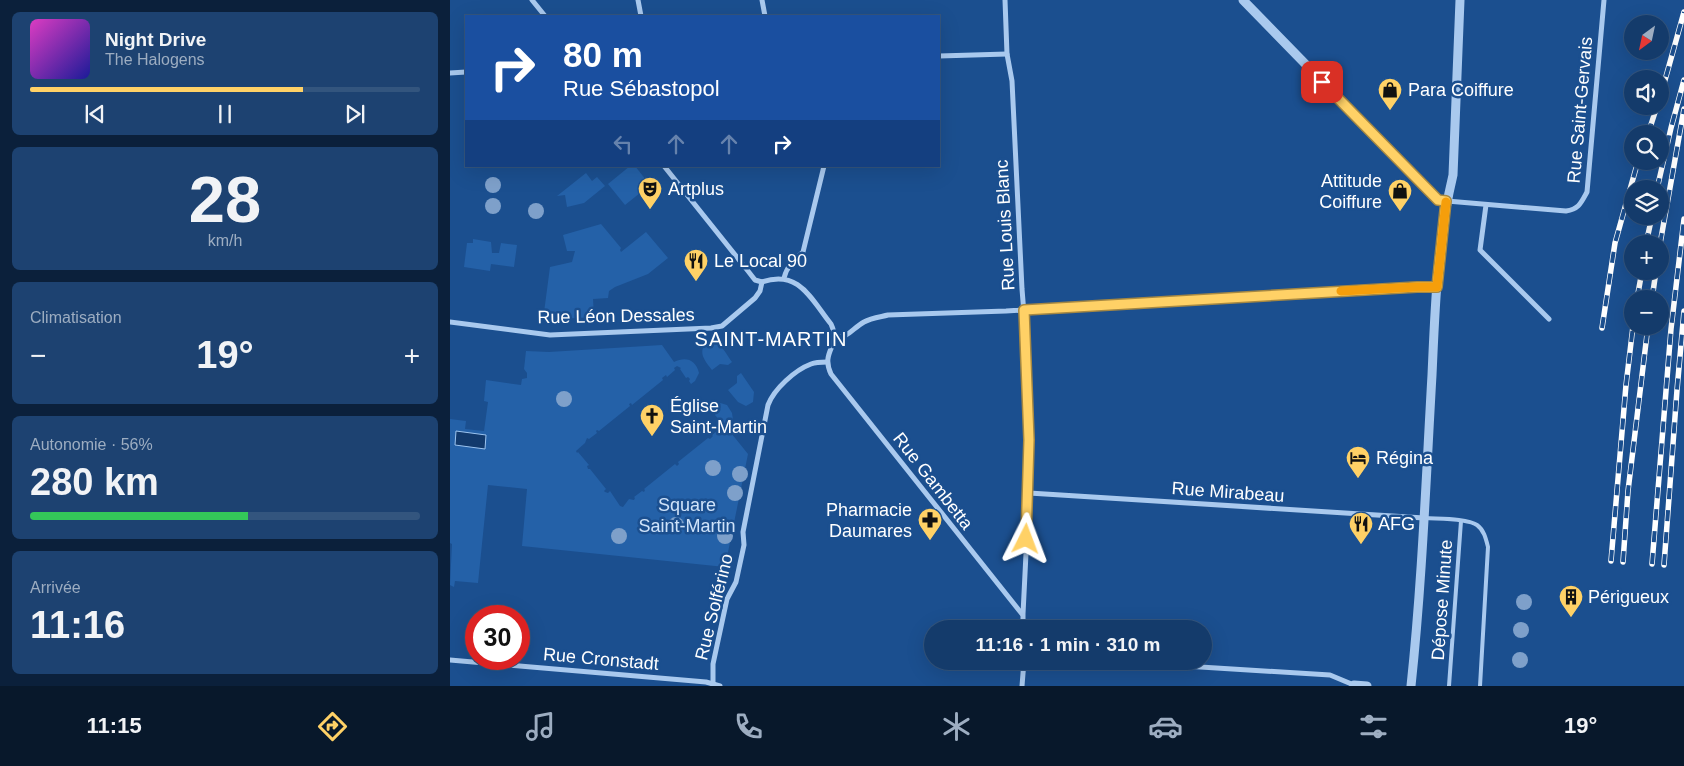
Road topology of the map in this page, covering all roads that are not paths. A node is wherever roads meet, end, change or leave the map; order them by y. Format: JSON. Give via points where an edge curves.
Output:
{"nodes":[{"id":1,"x":532,"y":0,"type":"edge"},
{"id":2,"x":638,"y":0,"type":"edge"},
{"id":3,"x":762,"y":0,"type":"edge"},
{"id":4,"x":1005,"y":0,"type":"edge"},
{"id":5,"x":1243,"y":0,"type":"edge"},
{"id":6,"x":1460,"y":0,"type":"edge"},
{"id":7,"x":1604,"y":0,"type":"edge"},
{"id":8,"x":544,"y":15,"type":"edge"},
{"id":9,"x":641,"y":15,"type":"edge"},
{"id":10,"x":765,"y":15,"type":"edge"},
{"id":11,"x":1007,"y":54,"type":"junction"},
{"id":12,"x":940,"y":56,"type":"edge"},
{"id":13,"x":465,"y":72,"type":"edge"},
{"id":14,"x":450,"y":73,"type":"edge"},
{"id":15,"x":665,"y":167,"type":"edge"},
{"id":16,"x":824,"y":167,"type":"edge"},
{"id":17,"x":1446,"y":201,"type":"junction"},
{"id":18,"x":1486,"y":205,"type":"junction"},
{"id":19,"x":784,"y":278,"type":"junction"},
{"id":20,"x":762,"y":282,"type":"junction"},
{"id":21,"x":1437,"y":287,"type":"junction"},
{"id":22,"x":1024,"y":310,"type":"junction"},
{"id":23,"x":1549,"y":319,"type":"dead end"},
{"id":24,"x":450,"y":322,"type":"edge"},
{"id":25,"x":835,"y":338,"type":"junction"},
{"id":26,"x":827,"y":362,"type":"junction"},
{"id":27,"x":1028,"y":493,"type":"junction"},
{"id":28,"x":1425,"y":518,"type":"junction"},
{"id":29,"x":1461,"y":521,"type":"junction"},
{"id":30,"x":1023,"y":614,"type":"junction"},
{"id":31,"x":1023,"y":620,"type":"edge"},
{"id":32,"x":450,"y":660,"type":"edge"},
{"id":33,"x":1212,"y":668,"type":"edge"},
{"id":34,"x":1023,"y":670,"type":"edge"},
{"id":35,"x":713,"y":685,"type":"edge"},
{"id":36,"x":1354,"y":685,"type":"edge"},
{"id":37,"x":720,"y":686,"type":"edge"},
{"id":38,"x":1022,"y":686,"type":"edge"},
{"id":39,"x":1367,"y":686,"type":"edge"},
{"id":40,"x":1411,"y":686,"type":"edge"},
{"id":41,"x":1449,"y":686,"type":"edge"},
{"id":42,"x":1480,"y":686,"type":"edge"}],
"edges":[{"from":1,"to":8,"type":"street"},
{"from":2,"to":9,"type":"street"},
{"from":3,"to":10,"type":"street"},
{"from":4,"to":11,"type":"street","name":"Rue Louis Blanc"},
{"from":5,"to":17,"type":"street","via":[[1438,200]]},
{"from":6,"to":17,"type":"street","via":[[1452,176]]},
{"from":7,"to":18,"type":"street","name":"Rue Saint-Gervais","via":[[1587,192],[1574,210]]},
{"from":11,"to":12,"type":"street"},
{"from":11,"to":22,"type":"street","name":"Rue Louis Blanc","via":[[1012,81]]},
{"from":13,"to":14,"type":"street"},
{"from":15,"to":20,"type":"street","via":[[748,271]]},
{"from":16,"to":19,"type":"street","via":[[803,252],[792,261]]},
{"from":17,"to":18,"type":"street","name":"Rue Saint-Gervais"},
{"from":17,"to":21,"type":"street"},
{"from":18,"to":23,"type":"street","via":[[1480,250]]},
{"from":19,"to":20,"type":"street"},
{"from":19,"to":25,"type":"street","via":[[802,287],[831,324]]},
{"from":20,"to":24,"type":"street","name":"Rue Léon Dessales","via":[[755,298],[722,326],[711,328],[550,335]]},
{"from":21,"to":22,"type":"street"},
{"from":21,"to":28,"type":"street"},
{"from":22,"to":25,"type":"street","via":[[888,315],[862,323],[847,336]]},
{"from":22,"to":27,"type":"street","name":"Rue Louis Blanc"},
{"from":25,"to":26,"type":"street"},
{"from":26,"to":30,"type":"street","name":"Rue Gambetta","via":[[831,374]]},
{"from":26,"to":35,"type":"street","name":"Rue Solférino","via":[[803,367],[776,390],[768,405],[743,532],[744,546],[736,582],[727,599],[713,664]]},
{"from":27,"to":28,"type":"street","name":"Rue Mirabeau"},
{"from":27,"to":30,"type":"street","name":"Rue Louis Blanc"},
{"from":28,"to":29,"type":"lane","name":"Dépose Minute"},
{"from":28,"to":40,"type":"street"},
{"from":29,"to":41,"type":"lane","name":"Dépose Minute"},
{"from":29,"to":42,"type":"lane","via":[[1482,529],[1488,547]]},
{"from":30,"to":31,"type":"street","name":"Rue Louis Blanc"},
{"from":32,"to":35,"type":"street","name":"Rue Cronstadt"},
{"from":33,"to":36,"type":"street","via":[[1330,675]]},
{"from":34,"to":38,"type":"street"},
{"from":35,"to":37,"type":"street","name":"Rue Cronstadt"},
{"from":36,"to":39,"type":"street"}]}
